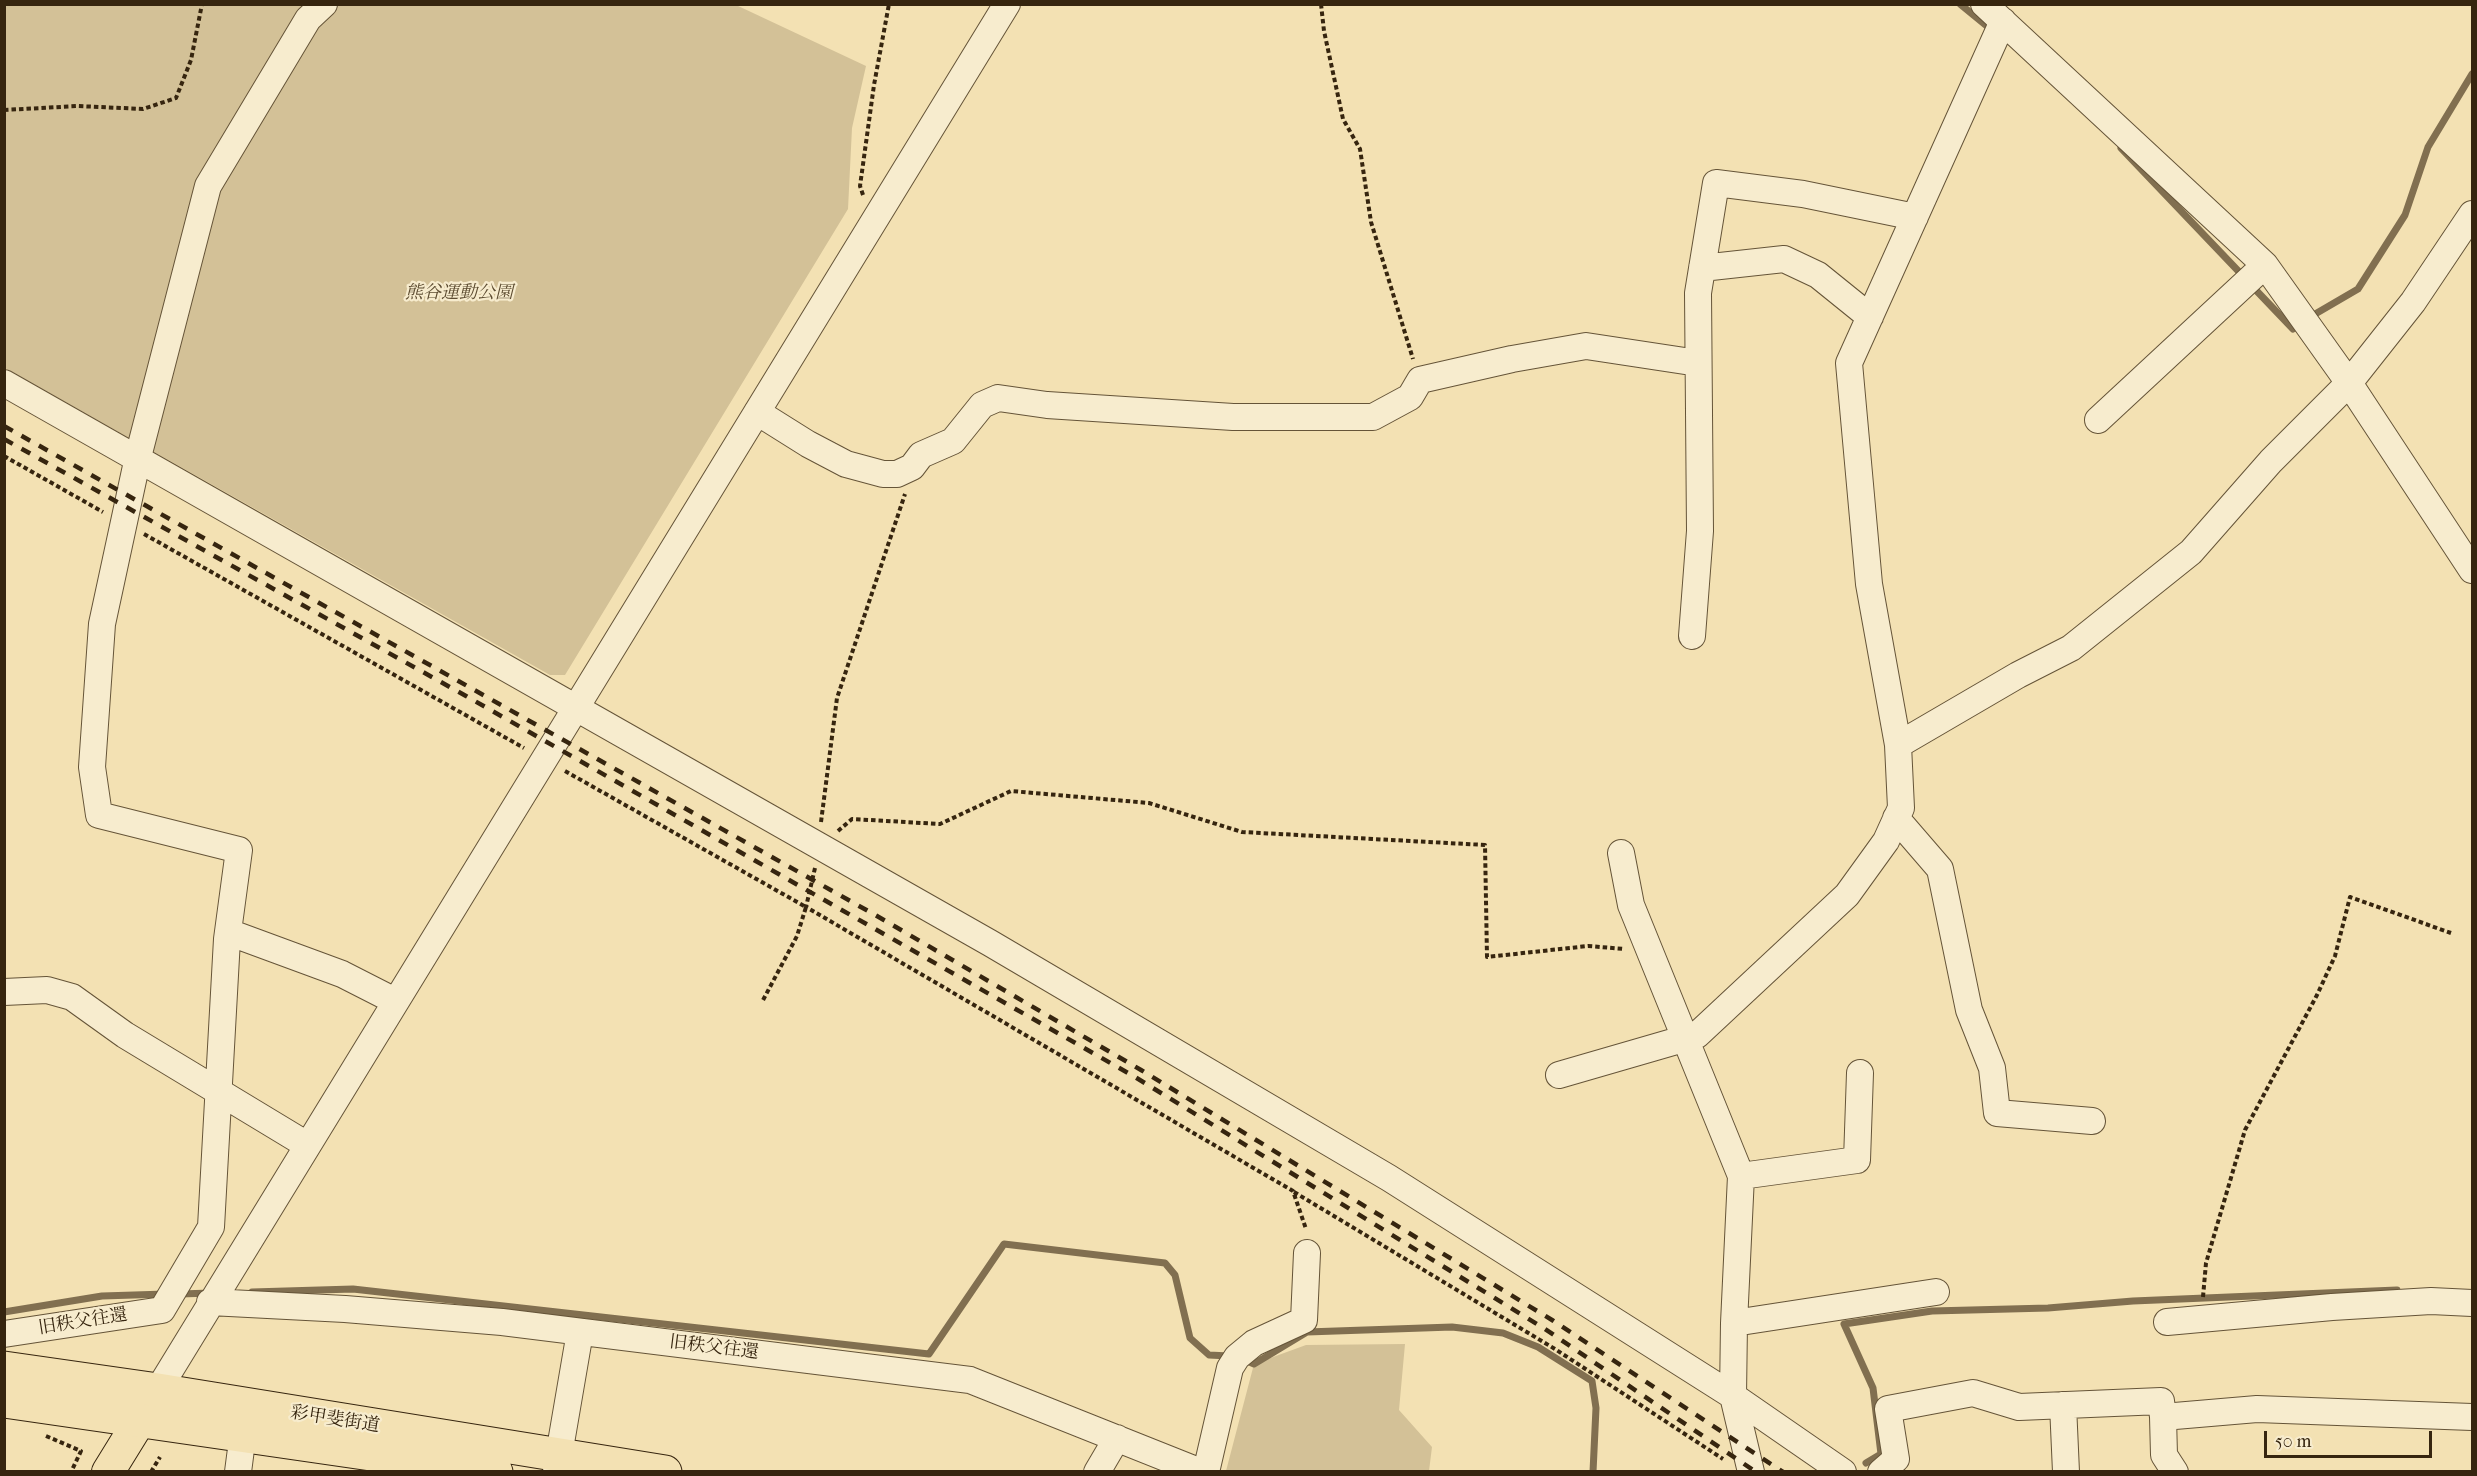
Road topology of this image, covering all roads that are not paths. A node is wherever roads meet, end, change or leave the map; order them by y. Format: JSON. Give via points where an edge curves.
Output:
{"nodes":[{"id":1,"x":324,"y":4,"type":"edge"},
{"id":2,"x":1007,"y":4,"type":"edge"},
{"id":3,"x":1996,"y":16,"type":"edge"},
{"id":4,"x":2472,"y":214,"type":"edge"},
{"id":5,"x":1915,"y":217,"type":"junction"},
{"id":6,"x":1702,"y":268,"type":"junction"},
{"id":7,"x":2262,"y":268,"type":"junction"},
{"id":8,"x":1870,"y":317,"type":"junction"},
{"id":9,"x":1698,"y":363,"type":"junction"},
{"id":10,"x":4,"y":383,"type":"edge"},
{"id":11,"x":2349,"y":383,"type":"junction"},
{"id":12,"x":757,"y":412,"type":"junction"},
{"id":13,"x":2098,"y":420,"type":"dead end"},
{"id":14,"x":138,"y":457,"type":"junction"},
{"id":15,"x":2469,"y":558,"type":"edge"},
{"id":16,"x":1692,"y":636,"type":"dead end"},
{"id":17,"x":575,"y":708,"type":"junction"},
{"id":18,"x":1898,"y":746,"type":"junction"},
{"id":19,"x":1896,"y":818,"type":"junction"},
{"id":20,"x":1621,"y":853,"type":"dead end"},
{"id":21,"x":228,"y":932,"type":"junction"},
{"id":22,"x":4,"y":992,"type":"edge"},
{"id":23,"x":395,"y":1001,"type":"junction"},
{"id":24,"x":1685,"y":1038,"type":"junction"},
{"id":25,"x":1860,"y":1073,"type":"dead end"},
{"id":26,"x":1559,"y":1075,"type":"dead end"},
{"id":27,"x":219,"y":1093,"type":"junction"},
{"id":28,"x":2092,"y":1121,"type":"dead end"},
{"id":29,"x":307,"y":1145,"type":"junction"},
{"id":30,"x":1741,"y":1176,"type":"junction"},
{"id":31,"x":211,"y":1227,"type":"junction"},
{"id":32,"x":246,"y":1245,"type":"junction"},
{"id":33,"x":1307,"y":1253,"type":"road end"},
{"id":34,"x":1936,"y":1292,"type":"dead end"},
{"id":35,"x":210,"y":1302,"type":"junction"},
{"id":36,"x":2472,"y":1303,"type":"edge"},
{"id":37,"x":2167,"y":1322,"type":"dead end"},
{"id":38,"x":1734,"y":1323,"type":"junction"},
{"id":39,"x":580,"y":1332,"type":"junction"},
{"id":40,"x":4,"y":1334,"type":"edge"},
{"id":41,"x":4,"y":1368,"type":"edge"},
{"id":42,"x":158,"y":1390,"type":"junction"},
{"id":43,"x":1733,"y":1396,"type":"junction"},
{"id":44,"x":4,"y":1401,"type":"edge"},
{"id":45,"x":2063,"y":1405,"type":"junction"},
{"id":46,"x":2163,"y":1417,"type":"junction"},
{"id":47,"x":2472,"y":1417,"type":"edge"},
{"id":48,"x":245,"y":1420,"type":"junction"},
{"id":49,"x":140,"y":1421,"type":"junction"},
{"id":50,"x":1117,"y":1438,"type":"junction"},
{"id":51,"x":558,"y":1463,"type":"edge"},
{"id":52,"x":1741,"y":1468,"type":"edge"},
{"id":53,"x":108,"y":1472,"type":"edge"},
{"id":54,"x":238,"y":1472,"type":"edge"},
{"id":55,"x":496,"y":1472,"type":"edge"},
{"id":56,"x":665,"y":1472,"type":"edge"},
{"id":57,"x":1097,"y":1472,"type":"edge"},
{"id":58,"x":1203,"y":1472,"type":"edge"},
{"id":59,"x":1844,"y":1472,"type":"edge"},
{"id":60,"x":1881,"y":1472,"type":"edge"},
{"id":61,"x":2066,"y":1472,"type":"edge"},
{"id":62,"x":2175,"y":1472,"type":"edge"}],
"edges":[{"from":1,"to":14,"type":"street","via":[[308,19],[208,186]]},
{"from":2,"to":12,"type":"street"},
{"from":3,"to":5,"type":"street","via":[[1991,48]]},
{"from":3,"to":7,"type":"street"},
{"from":4,"to":11,"type":"street","via":[[2413,302]]},
{"from":5,"to":6,"type":"street","via":[[1803,194],[1716,183]]},
{"from":5,"to":8,"type":"street"},
{"from":6,"to":8,"type":"street","via":[[1784,258],[1818,275]]},
{"from":6,"to":9,"type":"street"},
{"from":7,"to":11,"type":"street"},
{"from":7,"to":13,"type":"street"},
{"from":8,"to":18,"type":"street","via":[[1850,363],[1869,584]]},
{"from":9,"to":12,"type":"street","via":[[1586,346],[1512,358],[1420,380],[1410,397],[1373,417],[1233,417],[1047,405],[998,398],[982,405],[953,441],[921,455],[912,467],[897,474],[846,464]]},
{"from":9,"to":16,"type":"street","via":[[1700,531]]},
{"from":10,"to":14,"type":"street"},
{"from":11,"to":15,"type":"street"},
{"from":11,"to":18,"type":"street","via":[[2173,567],[2072,648]]},
{"from":12,"to":17,"type":"street"},
{"from":14,"to":17,"type":"street"},
{"from":14,"to":21,"type":"street","via":[[102,624],[92,767],[99,815],[239,850]]},
{"from":17,"to":23,"type":"street"},
{"from":17,"to":43,"type":"street","via":[[990,943],[1378,1172]]},
{"from":18,"to":19,"type":"street","via":[[1901,808]]},
{"from":19,"to":24,"type":"street","via":[[1886,841],[1847,894],[1697,1035]]},
{"from":19,"to":28,"type":"street","via":[[1940,869],[1970,1010],[1992,1068],[1997,1113]]},
{"from":20,"to":24,"type":"street","via":[[1631,905]]},
{"from":21,"to":23,"type":"street","via":[[342,974]]},
{"from":21,"to":27,"type":"street"},
{"from":22,"to":27,"type":"street","via":[[47,990],[72,997],[124,1035]]},
{"from":23,"to":29,"type":"street"},
{"from":24,"to":26,"type":"street"},
{"from":24,"to":30,"type":"street"},
{"from":25,"to":30,"type":"street","via":[[1857,1160]]},
{"from":27,"to":29,"type":"street"},
{"from":27,"to":31,"type":"street"},
{"from":29,"to":32,"type":"street"},
{"from":30,"to":38,"type":"street"},
{"from":31,"to":32,"type":"street"},
{"from":31,"to":40,"type":"street","name":"旧秩父往還","via":[[162,1310]]},
{"from":32,"to":35,"type":"street"},
{"from":33,"to":58,"type":"street","via":[[1304,1320],[1254,1343],[1237,1356],[1230,1368]]},
{"from":34,"to":38,"type":"street"},
{"from":35,"to":39,"type":"street","name":"旧秩父往還","via":[[356,1310]]},
{"from":35,"to":42,"type":"street"},
{"from":36,"to":37,"type":"street","via":[[2432,1301],[2332,1307]]},
{"from":38,"to":43,"type":"street"},
{"from":39,"to":50,"type":"street","name":"旧秩父往還","via":[[970,1380]]},
{"from":39,"to":51,"type":"street"},
{"from":41,"to":42,"type":"highway","name":"彩甲斐街道"},
{"from":42,"to":48,"type":"highway","name":"彩甲斐街道"},
{"from":42,"to":49,"type":"main road"},
{"from":43,"to":52,"type":"street"},
{"from":43,"to":59,"type":"street"},
{"from":44,"to":49,"type":"highway","name":"彩甲斐街道"},
{"from":45,"to":46,"type":"street","via":[[2161,1401]]},
{"from":45,"to":60,"type":"street","via":[[2019,1407],[1974,1393],[1888,1409],[1896,1459]]},
{"from":45,"to":61,"type":"street"},
{"from":46,"to":47,"type":"street","via":[[2257,1409]]},
{"from":46,"to":62,"type":"street","via":[[2164,1455]]},
{"from":48,"to":49,"type":"highway","name":"彩甲斐街道"},
{"from":48,"to":51,"type":"highway","name":"彩甲斐街道"},
{"from":48,"to":54,"type":"street"},
{"from":48,"to":55,"type":"highway","name":"彩甲斐街道"},
{"from":49,"to":53,"type":"main road"},
{"from":50,"to":57,"type":"street"},
{"from":50,"to":58,"type":"street","name":"旧秩父往還"},
{"from":51,"to":56,"type":"highway","name":"彩甲斐街道"}]}
